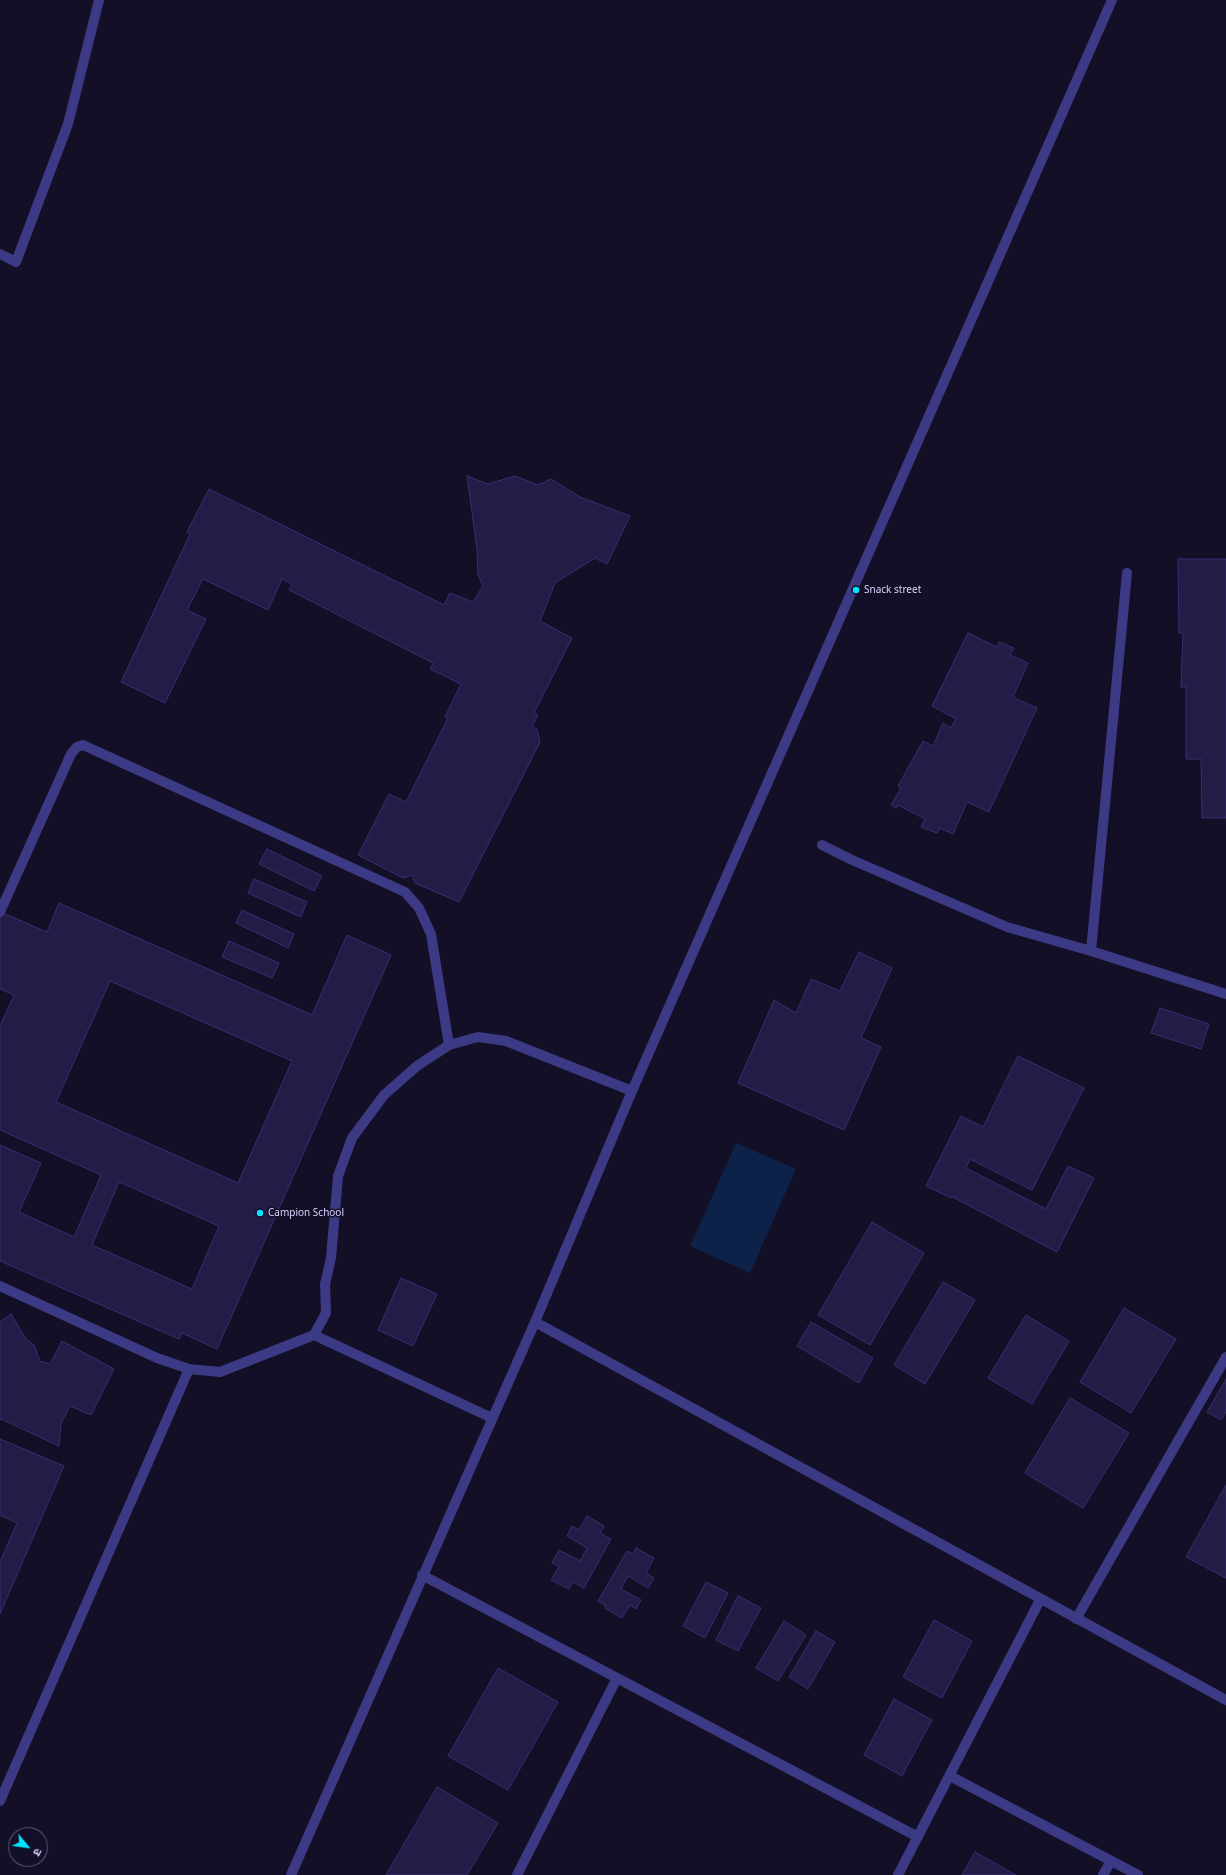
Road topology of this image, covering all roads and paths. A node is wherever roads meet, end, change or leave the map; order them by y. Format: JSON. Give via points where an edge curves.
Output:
{"nodes":[{"id":1,"x":99,"y":0,"type":"edge"},
{"id":2,"x":1112,"y":0,"type":"edge"},
{"id":3,"x":0,"y":254,"type":"edge"},
{"id":4,"x":1127,"y":573,"type":"dead end"},
{"id":5,"x":822,"y":845,"type":"dead end"},
{"id":6,"x":0,"y":912,"type":"edge"},
{"id":7,"x":1090,"y":951,"type":"junction"},
{"id":8,"x":1226,"y":994,"type":"edge"},
{"id":9,"x":449,"y":1045,"type":"junction"},
{"id":10,"x":632,"y":1091,"type":"junction"},
{"id":11,"x":0,"y":1286,"type":"edge"},
{"id":12,"x":535,"y":1322,"type":"junction"},
{"id":13,"x":314,"y":1335,"type":"junction"},
{"id":14,"x":1226,"y":1357,"type":"edge"},
{"id":15,"x":189,"y":1369,"type":"junction"},
{"id":16,"x":492,"y":1418,"type":"junction"},
{"id":17,"x":422,"y":1575,"type":"junction"},
{"id":18,"x":1040,"y":1600,"type":"junction"},
{"id":19,"x":1076,"y":1619,"type":"junction"},
{"id":20,"x":617,"y":1678,"type":"junction"},
{"id":21,"x":1226,"y":1700,"type":"edge"},
{"id":22,"x":950,"y":1776,"type":"junction"},
{"id":23,"x":0,"y":1801,"type":"edge"},
{"id":24,"x":918,"y":1836,"type":"junction"},
{"id":25,"x":1111,"y":1861,"type":"junction"},
{"id":26,"x":291,"y":1875,"type":"edge"},
{"id":27,"x":517,"y":1875,"type":"edge"},
{"id":28,"x":898,"y":1875,"type":"edge"},
{"id":29,"x":1103,"y":1875,"type":"edge"},
{"id":30,"x":1138,"y":1875,"type":"edge"}],
"edges":[{"from":1,"to":3,"type":"street","via":[[68,124],[16,262]]},
{"from":2,"to":10,"type":"street"},
{"from":4,"to":7,"type":"street"},
{"from":5,"to":7,"type":"street","via":[[1008,927]]},
{"from":6,"to":9,"type":"street","via":[[71,754],[83,745],[405,892],[419,908],[431,934]]},
{"from":7,"to":8,"type":"street"},
{"from":9,"to":10,"type":"street","via":[[478,1037],[506,1042]]},
{"from":9,"to":13,"type":"street","via":[[418,1066],[384,1095],[352,1138],[338,1176],[331,1258],[325,1284],[326,1313]]},
{"from":10,"to":12,"type":"street"},
{"from":11,"to":15,"type":"street","via":[[158,1358]]},
{"from":12,"to":16,"type":"street"},
{"from":12,"to":18,"type":"street"},
{"from":13,"to":15,"type":"street","via":[[220,1372]]},
{"from":13,"to":16,"type":"street"},
{"from":14,"to":19,"type":"street"},
{"from":15,"to":23,"type":"street"},
{"from":16,"to":17,"type":"street"},
{"from":17,"to":20,"type":"street"},
{"from":17,"to":26,"type":"street"},
{"from":18,"to":19,"type":"street"},
{"from":18,"to":22,"type":"street"},
{"from":19,"to":21,"type":"street"},
{"from":20,"to":24,"type":"street"},
{"from":20,"to":27,"type":"street"},
{"from":22,"to":24,"type":"street"},
{"from":22,"to":25,"type":"street"},
{"from":24,"to":28,"type":"street"},
{"from":25,"to":29,"type":"street"},
{"from":25,"to":30,"type":"street"}]}
